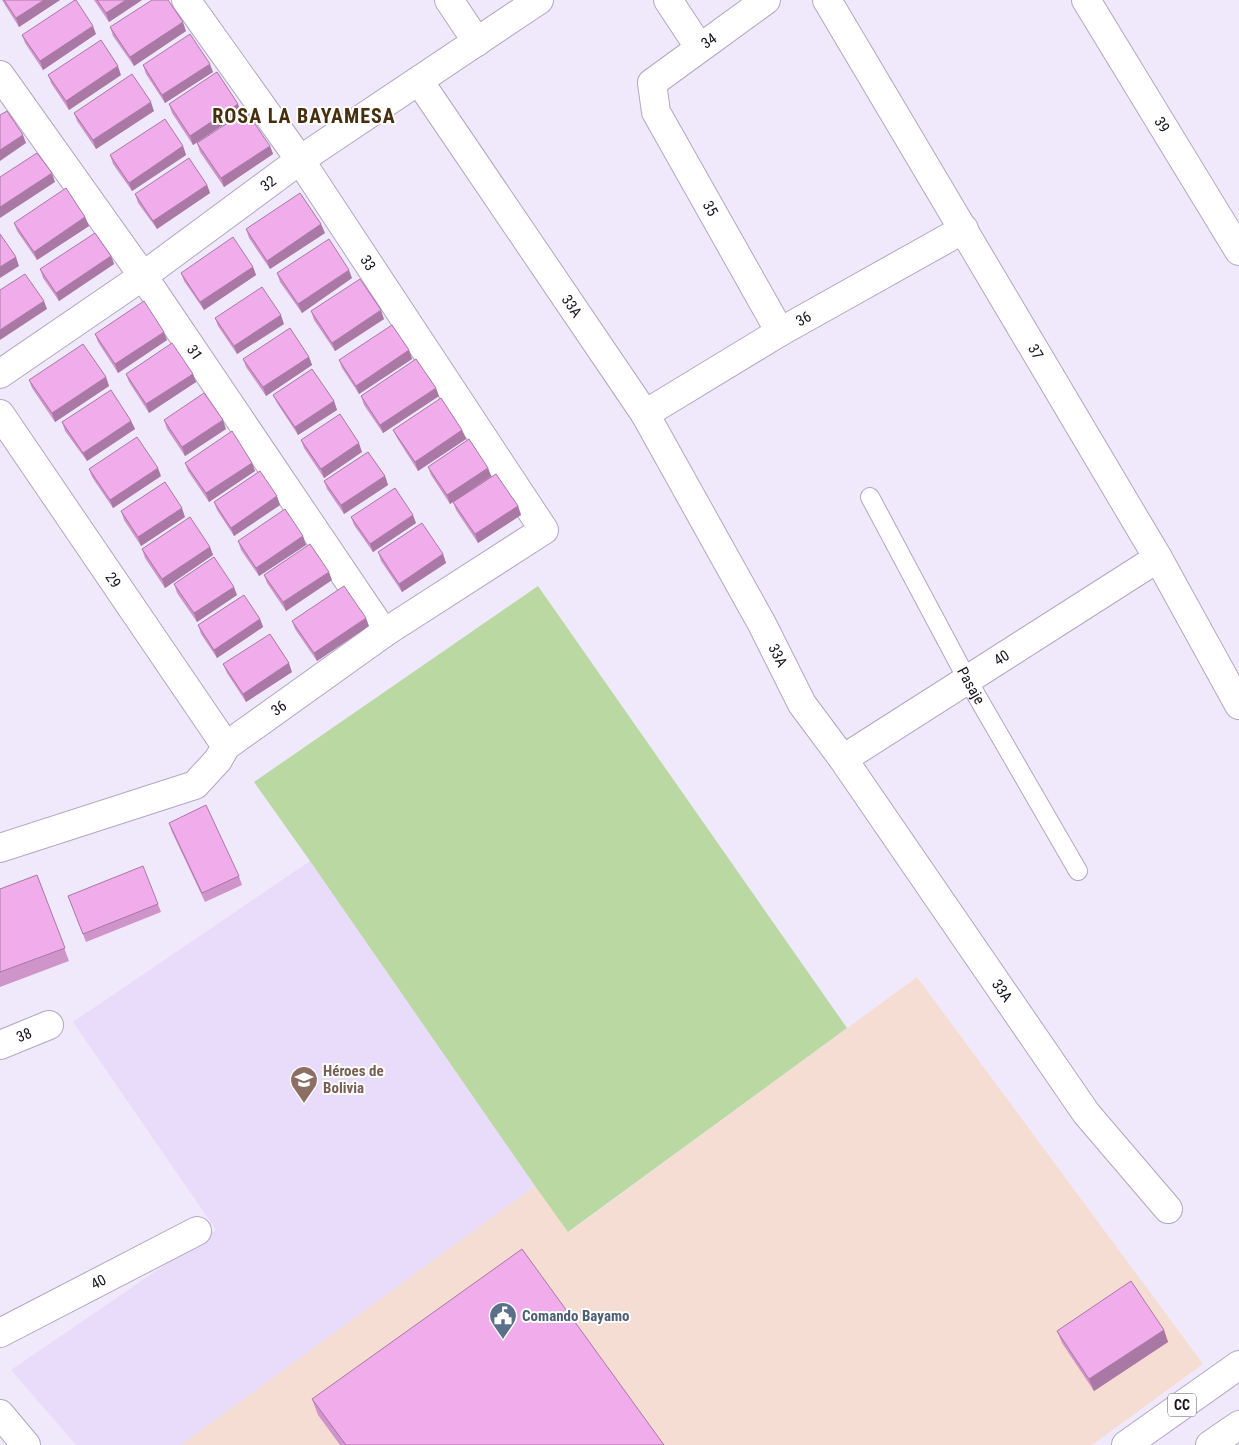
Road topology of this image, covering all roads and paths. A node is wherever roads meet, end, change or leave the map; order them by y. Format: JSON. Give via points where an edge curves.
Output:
{"nodes":[{"id":1,"x":186,"y":0,"type":"edge"},
{"id":2,"x":449,"y":0,"type":"edge"},
{"id":3,"x":540,"y":0,"type":"edge"},
{"id":4,"x":668,"y":0,"type":"edge"},
{"id":5,"x":766,"y":0,"type":"edge"},
{"id":6,"x":827,"y":0,"type":"edge"},
{"id":7,"x":1086,"y":0,"type":"edge"},
{"id":8,"x":477,"y":42,"type":"junction"},
{"id":9,"x":699,"y":47,"type":"junction"},
{"id":10,"x":0,"y":75,"type":"edge"},
{"id":11,"x":418,"y":81,"type":"junction"},
{"id":12,"x":652,"y":83,"type":"joint"},
{"id":13,"x":300,"y":160,"type":"junction"},
{"id":14,"x":964,"y":229,"type":"junction"},
{"id":15,"x":1239,"y":250,"type":"edge"},
{"id":16,"x":143,"y":276,"type":"junction"},
{"id":17,"x":780,"y":332,"type":"junction"},
{"id":18,"x":0,"y":374,"type":"edge"},
{"id":19,"x":0,"y":414,"type":"edge"},
{"id":20,"x":645,"y":414,"type":"junction"},
{"id":21,"x":870,"y":497,"type":"dead end"},
{"id":22,"x":544,"y":530,"type":"joint"},
{"id":23,"x":1158,"y":558,"type":"junction"},
{"id":24,"x":384,"y":633,"type":"junction"},
{"id":25,"x":966,"y":679,"type":"junction"},
{"id":26,"x":1239,"y":705,"type":"edge"},
{"id":27,"x":226,"y":746,"type":"junction"},
{"id":28,"x":843,"y":759,"type":"junction"},
{"id":29,"x":0,"y":848,"type":"edge"},
{"id":30,"x":1078,"y":871,"type":"dead end"},
{"id":31,"x":49,"y":1025,"type":"dead end"},
{"id":32,"x":0,"y":1045,"type":"edge"},
{"id":33,"x":1168,"y":1209,"type":"dead end"},
{"id":34,"x":197,"y":1231,"type":"dead end"},
{"id":35,"x":0,"y":1333,"type":"edge"},
{"id":36,"x":1239,"y":1365,"type":"edge"},
{"id":37,"x":0,"y":1414,"type":"edge"},
{"id":38,"x":1239,"y":1424,"type":"edge"},
{"id":39,"x":26,"y":1445,"type":"edge"},
{"id":40,"x":1126,"y":1445,"type":"edge"},
{"id":41,"x":1210,"y":1445,"type":"edge"}],
"edges":[{"from":1,"to":13,"type":"main road","name":"33"},
{"from":2,"to":8,"type":"main road"},
{"from":3,"to":8,"type":"main road","name":"32"},
{"from":4,"to":9,"type":"main road"},
{"from":5,"to":9,"type":"main road","name":"34"},
{"from":6,"to":14,"type":"main road","name":"37"},
{"from":7,"to":15,"type":"main road","name":"39"},
{"from":8,"to":11,"type":"main road","name":"32"},
{"from":9,"to":12,"type":"main road","name":"34"},
{"from":10,"to":16,"type":"main road","name":"31"},
{"from":11,"to":13,"type":"main road","name":"32"},
{"from":11,"to":20,"type":"main road","name":"33A"},
{"from":12,"to":17,"type":"main road","name":"35","via":[[656,112]]},
{"from":13,"to":16,"type":"main road","name":"32"},
{"from":13,"to":22,"type":"main road","name":"33"},
{"from":14,"to":17,"type":"main road","name":"36"},
{"from":14,"to":23,"type":"main road","name":"37"},
{"from":16,"to":18,"type":"main road","name":"32"},
{"from":16,"to":24,"type":"main road","name":"31"},
{"from":17,"to":20,"type":"main road","name":"36"},
{"from":19,"to":27,"type":"main road","name":"29"},
{"from":20,"to":28,"type":"main road","name":"33A","via":[[762,624],[802,704]]},
{"from":21,"to":25,"type":"lane","name":"Pasaje"},
{"from":22,"to":24,"type":"main road","name":"36"},
{"from":23,"to":25,"type":"main road","name":"40"},
{"from":23,"to":26,"type":"main road","name":"37"},
{"from":24,"to":27,"type":"main road","name":"36"},
{"from":25,"to":28,"type":"main road","name":"40"},
{"from":25,"to":30,"type":"lane","name":"Pasaje"},
{"from":27,"to":29,"type":"main road","name":"36","via":[[195,785]]},
{"from":28,"to":33,"type":"main road","name":"33A","via":[[1086,1112]]},
{"from":31,"to":32,"type":"main road","name":"38"},
{"from":34,"to":35,"type":"main road","name":"40"},
{"from":36,"to":40,"type":"main road","number":"CC"},
{"from":37,"to":39,"type":"main road"},
{"from":38,"to":41,"type":"main road"}]}
